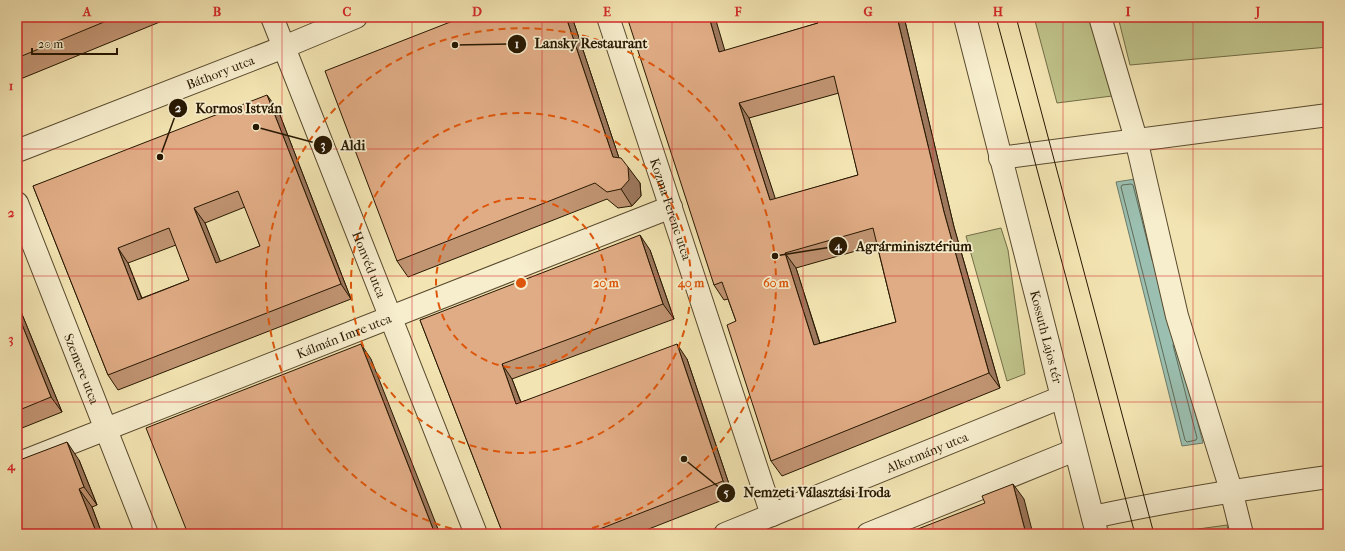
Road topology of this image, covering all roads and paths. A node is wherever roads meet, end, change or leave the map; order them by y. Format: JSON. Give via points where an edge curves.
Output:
{"nodes":[{"id":1,"x":272,"y":17,"type":"edge"},
{"id":2,"x":356,"y":17,"type":"edge"},
{"id":3,"x":608,"y":17,"type":"edge"},
{"id":4,"x":965,"y":17,"type":"edge"},
{"id":5,"x":1100,"y":17,"type":"edge"},
{"id":6,"x":284,"y":47,"type":"junction"},
{"id":7,"x":1328,"y":115,"type":"edge"},
{"id":8,"x":1136,"y":139,"type":"junction"},
{"id":9,"x":17,"y":151,"type":"edge"},
{"id":10,"x":1000,"y":158,"type":"junction"},
{"id":11,"x":17,"y":203,"type":"edge"},
{"id":12,"x":671,"y":208,"type":"junction"},
{"id":13,"x":390,"y":318,"type":"junction"},
{"id":14,"x":1062,"y":396,"type":"junction"},
{"id":15,"x":106,"y":429,"type":"junction"},
{"id":16,"x":1075,"y":450,"type":"junction"},
{"id":17,"x":17,"y":464,"type":"edge"},
{"id":18,"x":1328,"y":477,"type":"edge"},
{"id":19,"x":1231,"y":490,"type":"junction"},
{"id":20,"x":772,"y":515,"type":"junction"},
{"id":21,"x":1095,"y":525,"type":"edge"},
{"id":22,"x":147,"y":534,"type":"edge"},
{"id":23,"x":476,"y":534,"type":"edge"},
{"id":24,"x":725,"y":534,"type":"edge"},
{"id":25,"x":868,"y":534,"type":"edge"},
{"id":26,"x":1242,"y":534,"type":"edge"}],
"edges":[{"from":1,"to":6,"type":"street","name":"Honvéd utca"},
{"from":2,"to":6,"type":"street","name":"Báthory utca"},
{"from":3,"to":12,"type":"street","name":"Kozma Ferenc utca"},
{"from":4,"to":10,"type":"street","name":"Kossuth Lajos tér"},
{"from":5,"to":8,"type":"street"},
{"from":6,"to":9,"type":"street","name":"Báthory utca"},
{"from":6,"to":13,"type":"street","name":"Honvéd utca"},
{"from":7,"to":8,"type":"street"},
{"from":8,"to":10,"type":"street"},
{"from":8,"to":19,"type":"street","via":[[1176,316]]},
{"from":10,"to":14,"type":"street","name":"Kossuth Lajos tér"},
{"from":11,"to":15,"type":"street","name":"Szemere utca"},
{"from":12,"to":13,"type":"street","name":"Kálmán Imre utca"},
{"from":12,"to":20,"type":"street","name":"Kozma Ferenc utca"},
{"from":13,"to":15,"type":"street","name":"Kálmán Imre utca"},
{"from":13,"to":23,"type":"street","name":"Honvéd utca"},
{"from":14,"to":16,"type":"street","name":"Kossuth Lajos tér"},
{"from":14,"to":20,"type":"street","name":"Alkotmány utca"},
{"from":15,"to":17,"type":"street","name":"Kálmán Imre utca"},
{"from":15,"to":22,"type":"street","name":"Szemere utca"},
{"from":16,"to":21,"type":"street","name":"Kossuth Lajos tér"},
{"from":16,"to":25,"type":"street"},
{"from":18,"to":19,"type":"street","name":"Kossuth Lajos tér"},
{"from":19,"to":21,"type":"street","name":"Kossuth Lajos tér","via":[[1146,505]]},
{"from":19,"to":26,"type":"street"},
{"from":20,"to":24,"type":"street","name":"Alkotmány utca"}]}
